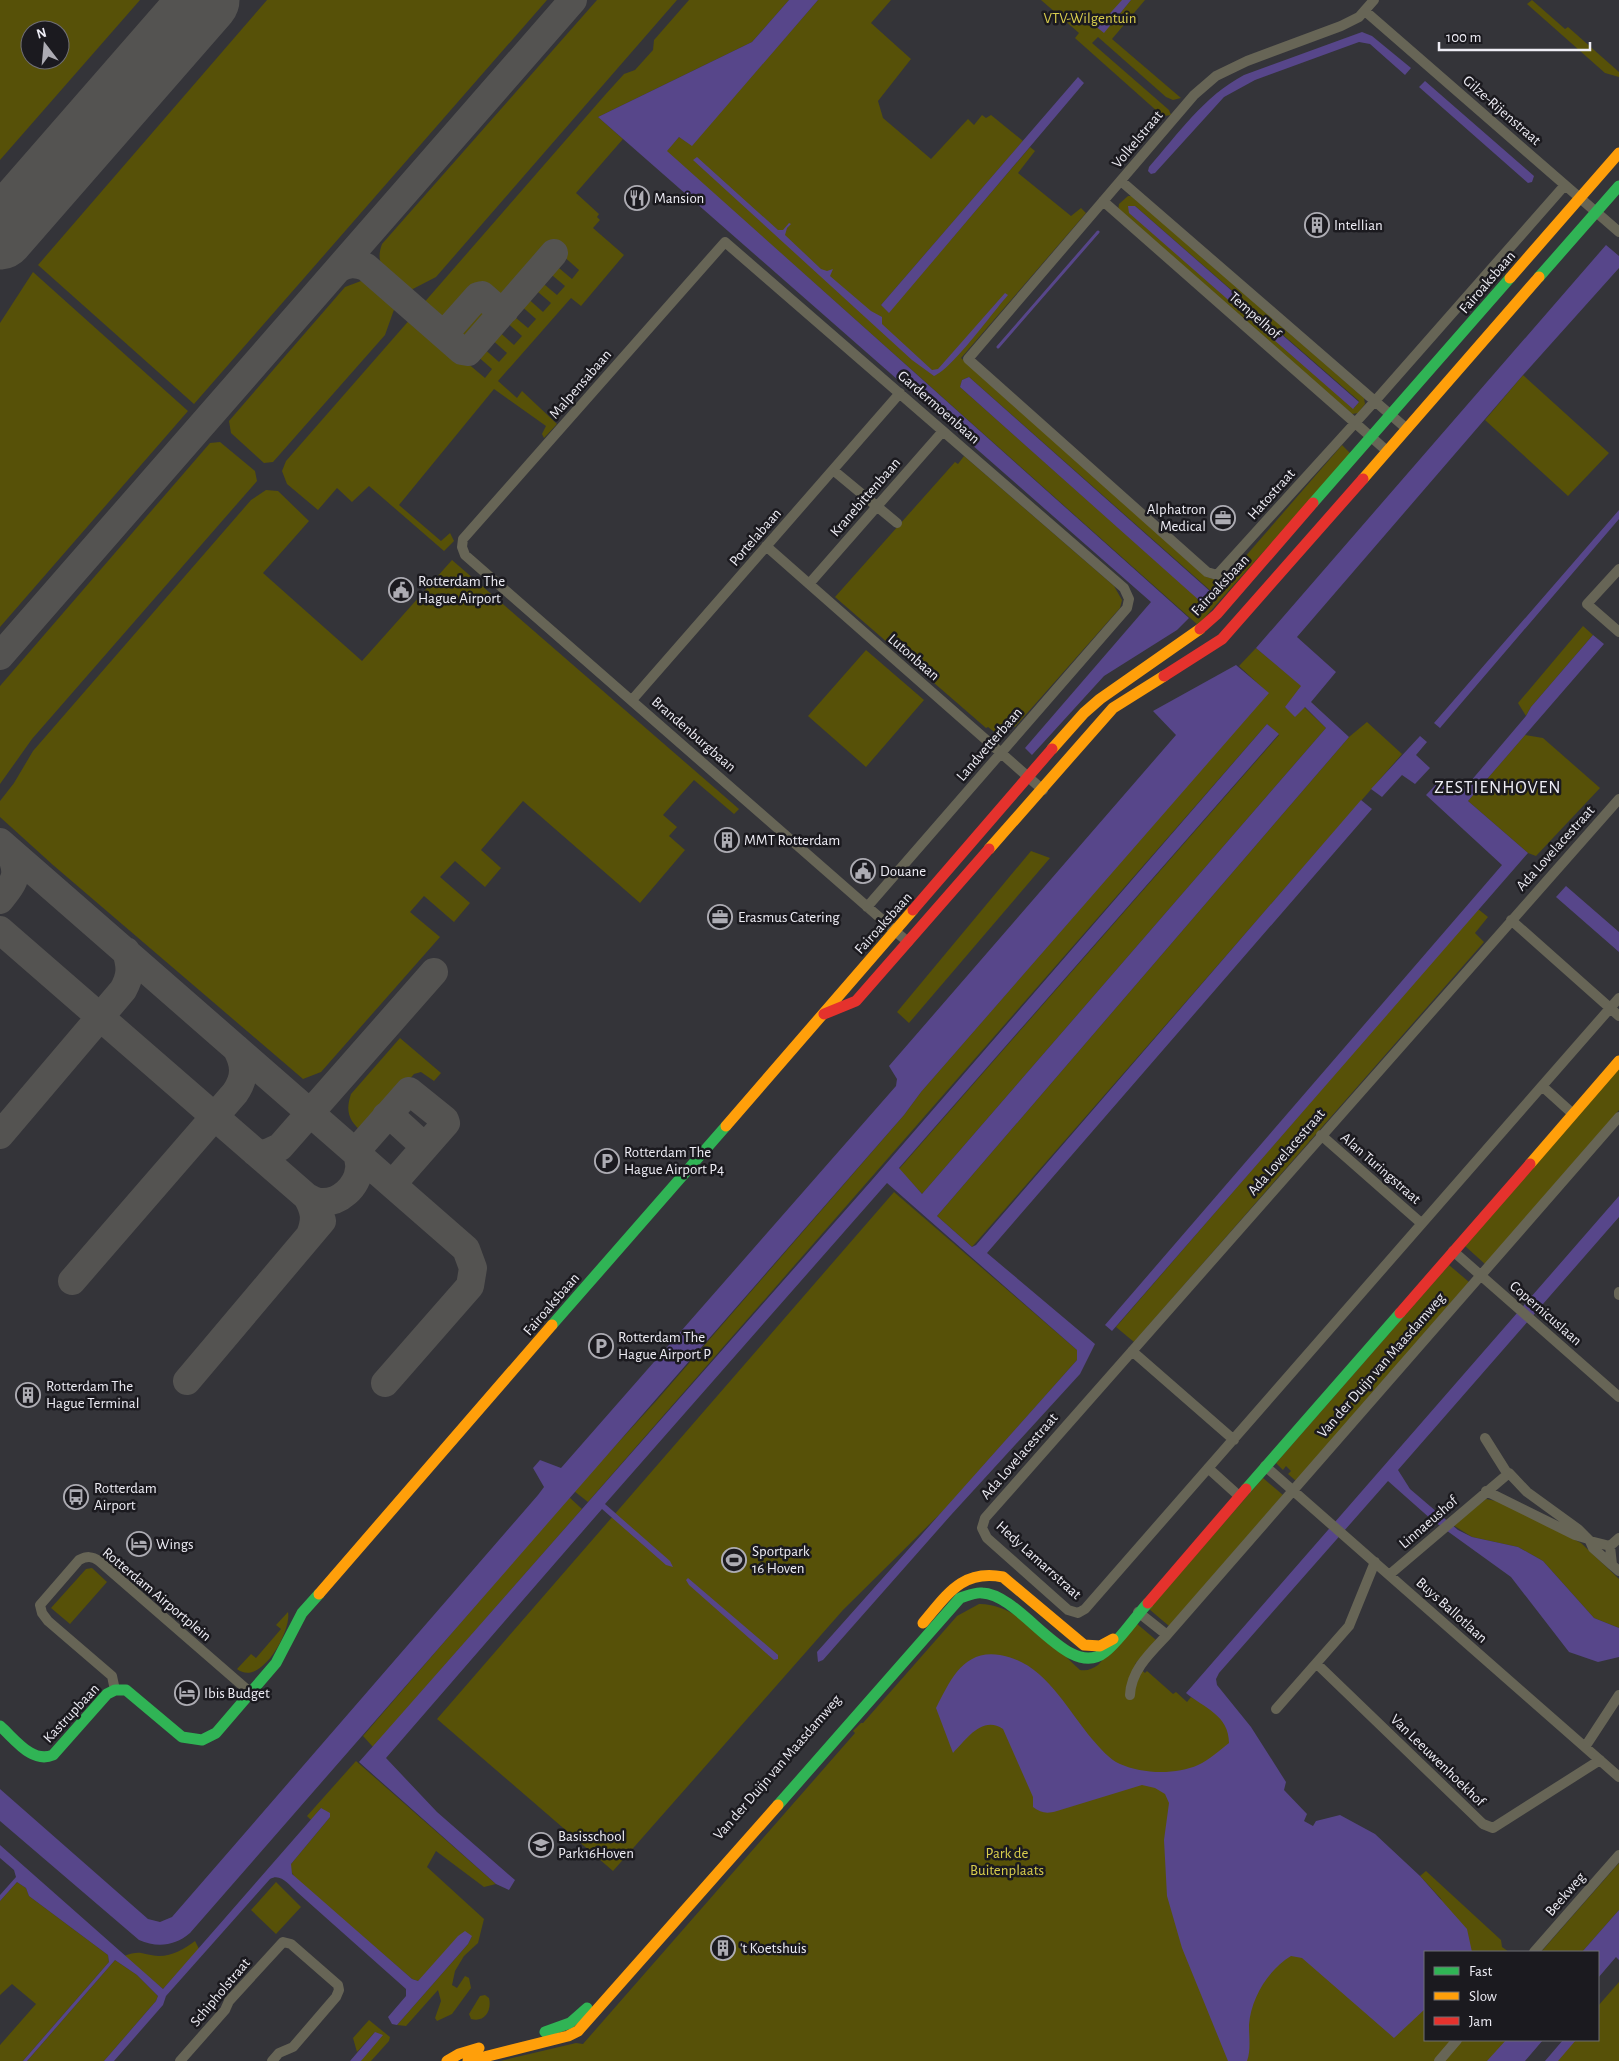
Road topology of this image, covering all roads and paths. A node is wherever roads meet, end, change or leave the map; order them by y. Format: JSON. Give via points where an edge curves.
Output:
{"nodes":[{"id":1,"x":1374,"y":0,"type":"edge"},
{"id":2,"x":1365,"y":11,"type":"junction"},
{"id":3,"x":1619,"y":153,"type":"edge"},
{"id":4,"x":1121,"y":181,"type":"junction"},
{"id":5,"x":1564,"y":185,"type":"junction"},
{"id":6,"x":1619,"y":186,"type":"edge"},
{"id":7,"x":1580,"y":198,"type":"junction"},
{"id":8,"x":1103,"y":201,"type":"junction"},
{"id":9,"x":1596,"y":212,"type":"junction"},
{"id":10,"x":1619,"y":232,"type":"edge"},
{"id":11,"x":725,"y":242,"type":"joint"},
{"id":12,"x":968,"y":359,"type":"joint"},
{"id":13,"x":900,"y":393,"type":"junction"},
{"id":14,"x":1375,"y":401,"type":"junction"},
{"id":15,"x":1391,"y":415,"type":"junction"},
{"id":16,"x":1355,"y":423,"type":"junction"},
{"id":17,"x":1407,"y":429,"type":"junction"},
{"id":18,"x":943,"y":430,"type":"junction"},
{"id":19,"x":1372,"y":438,"type":"junction"},
{"id":20,"x":1387,"y":451,"type":"junction"},
{"id":21,"x":834,"y":470,"type":"junction"},
{"id":22,"x":877,"y":506,"type":"junction"},
{"id":23,"x":897,"y":524,"type":"dead end"},
{"id":24,"x":766,"y":546,"type":"junction"},
{"id":25,"x":462,"y":547,"type":"joint"},
{"id":26,"x":1619,"y":569,"type":"edge"},
{"id":27,"x":809,"y":584,"type":"junction"},
{"id":28,"x":1129,"y":599,"type":"joint"},
{"id":29,"x":1619,"y":632,"type":"edge"},
{"id":30,"x":632,"y":700,"type":"junction"},
{"id":31,"x":1001,"y":753,"type":"junction"},
{"id":32,"x":1030,"y":778,"type":"junction"},
{"id":33,"x":1043,"y":790,"type":"junction"},
{"id":34,"x":1619,"y":800,"type":"edge"},
{"id":35,"x":867,"y":907,"type":"junction"},
{"id":36,"x":1510,"y":920,"type":"junction"},
{"id":37,"x":895,"y":932,"type":"junction"},
{"id":38,"x":908,"y":942,"type":"junction"},
{"id":39,"x":1619,"y":998,"type":"edge"},
{"id":40,"x":1610,"y":1008,"type":"junction"},
{"id":41,"x":822,"y":1015,"type":"junction"},
{"id":42,"x":1619,"y":1016,"type":"edge"},
{"id":43,"x":1619,"y":1061,"type":"edge"},
{"id":44,"x":1542,"y":1086,"type":"junction"},
{"id":45,"x":1573,"y":1114,"type":"junction"},
{"id":46,"x":1619,"y":1117,"type":"edge"},
{"id":47,"x":1321,"y":1135,"type":"junction"},
{"id":48,"x":1421,"y":1223,"type":"junction"},
{"id":49,"x":1453,"y":1251,"type":"junction"},
{"id":50,"x":1480,"y":1275,"type":"junction"},
{"id":51,"x":1132,"y":1351,"type":"junction"},
{"id":52,"x":1619,"y":1397,"type":"edge"},
{"id":53,"x":1485,"y":1438,"type":"dead end"},
{"id":54,"x":1234,"y":1440,"type":"junction"},
{"id":55,"x":1265,"y":1466,"type":"junction"},
{"id":56,"x":1208,"y":1468,"type":"junction"},
{"id":57,"x":1507,"y":1473,"type":"junction"},
{"id":58,"x":1293,"y":1490,"type":"junction"},
{"id":59,"x":1486,"y":1491,"type":"junction"},
{"id":60,"x":1527,"y":1492,"type":"junction"},
{"id":61,"x":1239,"y":1496,"type":"junction"},
{"id":62,"x":1516,"y":1506,"type":"junction"},
{"id":63,"x":1547,"y":1515,"type":"junction"},
{"id":64,"x":982,"y":1528,"type":"joint"},
{"id":65,"x":1619,"y":1538,"type":"edge"},
{"id":66,"x":1588,"y":1540,"type":"junction"},
{"id":67,"x":1610,"y":1546,"type":"junction"},
{"id":68,"x":1375,"y":1562,"type":"junction"},
{"id":69,"x":1616,"y":1568,"type":"edge"},
{"id":70,"x":1389,"y":1575,"type":"junction"},
{"id":71,"x":1138,"y":1612,"type":"junction"},
{"id":72,"x":1125,"y":1628,"type":"junction"},
{"id":73,"x":1167,"y":1634,"type":"junction"},
{"id":74,"x":1317,"y":1664,"type":"junction"},
{"id":75,"x":115,"y":1690,"type":"junction"},
{"id":76,"x":251,"y":1693,"type":"junction"},
{"id":77,"x":1130,"y":1695,"type":"dead end"},
{"id":78,"x":1619,"y":1695,"type":"edge"},
{"id":79,"x":1276,"y":1710,"type":"dead end"},
{"id":80,"x":0,"y":1726,"type":"edge"},
{"id":81,"x":1584,"y":1747,"type":"junction"},
{"id":82,"x":1600,"y":1760,"type":"junction"},
{"id":83,"x":1619,"y":1777,"type":"edge"},
{"id":84,"x":1619,"y":1855,"type":"edge"},
{"id":85,"x":1535,"y":1951,"type":"edge"},
{"id":86,"x":1456,"y":2041,"type":"edge"},
{"id":87,"x":180,"y":2061,"type":"edge"},
{"id":88,"x":272,"y":2061,"type":"edge"},
{"id":89,"x":447,"y":2061,"type":"edge"},
{"id":90,"x":468,"y":2061,"type":"edge"},
{"id":91,"x":1439,"y":2061,"type":"edge"}],
"edges":[{"from":1,"to":2,"type":"street","name":"Volkelstraat"},
{"from":2,"to":4,"type":"street","name":"Volkelstraat","via":[[1341,26],[1216,76],[1178,113]]},
{"from":2,"to":5,"type":"street","name":"Gilze-Rijenstraat"},
{"from":3,"to":7,"type":"main road","name":"Fairoaksbaan"},
{"from":4,"to":8,"type":"street","name":"Volkelstraat"},
{"from":4,"to":14,"type":"street","name":"Tempelhof"},
{"from":5,"to":7,"type":"street","name":"Gilze-Rijenstraat"},
{"from":5,"to":14,"type":"street","name":"Hatostraat"},
{"from":6,"to":9,"type":"main road","name":"Fairoaksbaan"},
{"from":7,"to":9,"type":"street","name":"Gilze-Rijenstraat"},
{"from":7,"to":15,"type":"main road","name":"Fairoaksbaan"},
{"from":8,"to":12,"type":"street","name":"Volkelstraat"},
{"from":8,"to":16,"type":"street","name":"Tempelhof"},
{"from":9,"to":10,"type":"street","name":"Gilze-Rijenstraat"},
{"from":9,"to":17,"type":"main road","name":"Fairoaksbaan"},
{"from":11,"to":13,"type":"street","name":"Gardermoenbaan"},
{"from":11,"to":25,"type":"street","name":"Malpensabaan","via":[[463,539]]},
{"from":12,"to":16,"type":"street","name":"Hatostraat","via":[[1207,572],[1217,575]]},
{"from":13,"to":18,"type":"street","name":"Gardermoenbaan"},
{"from":13,"to":21,"type":"street","name":"Portelabaan"},
{"from":14,"to":15,"type":"street","name":"Tempelhof"},
{"from":14,"to":16,"type":"street","name":"Hatostraat"},
{"from":15,"to":17,"type":"street","name":"Tempelhof"},
{"from":15,"to":19,"type":"main road","name":"Fairoaksbaan"},
{"from":16,"to":19,"type":"street","name":"Tempelhof"},
{"from":17,"to":20,"type":"main road","name":"Fairoaksbaan"},
{"from":18,"to":22,"type":"street","name":"Kranebittenbaan"},
{"from":18,"to":28,"type":"street","name":"Gardermoenbaan","via":[[1124,588]]},
{"from":19,"to":20,"type":"street","name":"Tempelhof"},
{"from":19,"to":32,"type":"main road","name":"Fairoaksbaan","via":[[1217,614],[1102,696]]},
{"from":20,"to":33,"type":"main road","name":"Fairoaksbaan","via":[[1222,639],[1113,708]]},
{"from":21,"to":22,"type":"street"},
{"from":21,"to":24,"type":"street","name":"Portelabaan"},
{"from":22,"to":23,"type":"street"},
{"from":22,"to":27,"type":"street","name":"Kranebittenbaan"},
{"from":24,"to":27,"type":"street","name":"Lutonbaan"},
{"from":24,"to":30,"type":"street","name":"Portelabaan"},
{"from":25,"to":30,"type":"street","name":"Brandenburgbaan","via":[[466,555]]},
{"from":26,"to":29,"type":"street","via":[[1587,604]]},
{"from":27,"to":31,"type":"street","name":"Lutonbaan"},
{"from":28,"to":31,"type":"street","name":"Landvetterbaan","via":[[1127,608]]},
{"from":30,"to":35,"type":"street","name":"Brandenburgbaan"},
{"from":31,"to":32,"type":"street","name":"Lutonbaan"},
{"from":31,"to":35,"type":"street","name":"Landvetterbaan"},
{"from":32,"to":33,"type":"street","name":"Lutonbaan"},
{"from":32,"to":37,"type":"main road","name":"Fairoaksbaan"},
{"from":33,"to":38,"type":"main road","name":"Fairoaksbaan"},
{"from":34,"to":36,"type":"street","name":"Ada Lovelacestraat"},
{"from":35,"to":37,"type":"street","name":"Brandenburgbaan"},
{"from":36,"to":40,"type":"street"},
{"from":36,"to":47,"type":"street","name":"Ada Lovelacestraat"},
{"from":37,"to":38,"type":"street","name":"Brandenburgbaan"},
{"from":37,"to":41,"type":"main road","name":"Fairoaksbaan"},
{"from":38,"to":41,"type":"main road","name":"Fairoaksbaan","via":[[856,1001]]},
{"from":39,"to":40,"type":"street"},
{"from":40,"to":42,"type":"street"},
{"from":40,"to":44,"type":"street"},
{"from":41,"to":76,"type":"main road","name":"Fairoaksbaan","via":[[302,1613],[276,1663]]},
{"from":43,"to":45,"type":"main road","name":"Van der Duijn van Maasdamweg"},
{"from":44,"to":45,"type":"street"},
{"from":44,"to":48,"type":"street"},
{"from":45,"to":49,"type":"main road","name":"Van der Duijn van Maasdamweg"},
{"from":46,"to":50,"type":"street","name":"Van der Duijn van Maasdamweg"},
{"from":47,"to":48,"type":"street","name":"Alan Turingstraat"},
{"from":47,"to":51,"type":"street","name":"Ada Lovelacestraat"},
{"from":48,"to":54,"type":"street"},
{"from":49,"to":50,"type":"street","name":"Copernicuslaan"},
{"from":49,"to":55,"type":"main road","name":"Van der Duijn van Maasdamweg"},
{"from":50,"to":52,"type":"street","name":"Copernicuslaan"},
{"from":50,"to":58,"type":"street","name":"Van der Duijn van Maasdamweg"},
{"from":51,"to":54,"type":"street"},
{"from":51,"to":64,"type":"street","name":"Ada Lovelacestraat","via":[[985,1518]]},
{"from":53,"to":57,"type":"street"},
{"from":54,"to":56,"type":"street"},
{"from":55,"to":58,"type":"street","name":"Buys Ballotlaan"},
{"from":55,"to":61,"type":"main road","name":"Van der Duijn van Maasdamweg"},
{"from":56,"to":61,"type":"street"},
{"from":56,"to":64,"type":"street","name":"Hedy Lamarrstraat","via":[[1085,1609],[1078,1613],[1068,1610],[987,1538]]},
{"from":57,"to":59,"type":"street","name":"Linnaeushof"},
{"from":57,"to":60,"type":"street","via":[[1513,1475]]},
{"from":58,"to":68,"type":"street","name":"Buys Ballotlaan"},
{"from":58,"to":73,"type":"street","name":"Van der Duijn van Maasdamweg"},
{"from":59,"to":62,"type":"street"},
{"from":59,"to":70,"type":"street","name":"Linnaeushof"},
{"from":60,"to":62,"type":"street"},
{"from":60,"to":63,"type":"street"},
{"from":61,"to":71,"type":"main road","name":"Van der Duijn van Maasdamweg"},
{"from":62,"to":63,"type":"street"},
{"from":63,"to":66,"type":"street","via":[[1578,1529]]},
{"from":65,"to":67,"type":"street"},
{"from":66,"to":67,"type":"street"},
{"from":66,"to":69,"type":"street"},
{"from":67,"to":69,"type":"street"},
{"from":68,"to":70,"type":"street","name":"Buys Ballotlaan"},
{"from":68,"to":74,"type":"street","via":[[1349,1626]]},
{"from":70,"to":81,"type":"street","name":"Buys Ballotlaan"},
{"from":71,"to":72,"type":"main road","name":"Van der Duijn van Maasdamweg"},
{"from":71,"to":73,"type":"street"},
{"from":72,"to":89,"type":"main road","name":"Van der Duijn van Maasdamweg","via":[[1106,1643],[1084,1645],[1003,1577],[979,1574],[959,1583],[578,2017],[562,2027],[459,2054]]},
{"from":72,"to":90,"type":"main road","name":"Van der Duijn van Maasdamweg","via":[[1104,1653],[1092,1659],[1079,1659],[996,1593],[978,1591],[960,1598],[578,2031]]},
{"from":73,"to":77,"type":"street","name":"Van der Duijn van Maasdamweg","via":[[1136,1671]]},
{"from":74,"to":79,"type":"street"},
{"from":74,"to":82,"type":"street","name":"Van Leeuwenhoekhof","via":[[1483,1824],[1493,1828]]},
{"from":75,"to":76,"type":"main road","via":[[126,1690],[182,1737],[202,1740],[216,1733]]},
{"from":75,"to":76,"type":"street","name":"Rotterdam Airportplein","via":[[112,1676],[48,1621],[40,1605],[67,1572],[85,1557],[99,1561]]},
{"from":75,"to":80,"type":"main road","name":"Kastrupbaan","via":[[107,1694],[53,1755],[44,1759],[33,1756]]},
{"from":78,"to":81,"type":"street"},
{"from":81,"to":82,"type":"street","name":"Buys Ballotlaan"},
{"from":82,"to":83,"type":"street","name":"Buys Ballotlaan"},
{"from":84,"to":85,"type":"street","name":"Beekweg"},
{"from":86,"to":91,"type":"street"},
{"from":87,"to":88,"type":"street","name":"Schipholstraat","via":[[283,1942],[291,1944],[338,1985],[338,1995],[292,2047],[279,2053]]}]}
